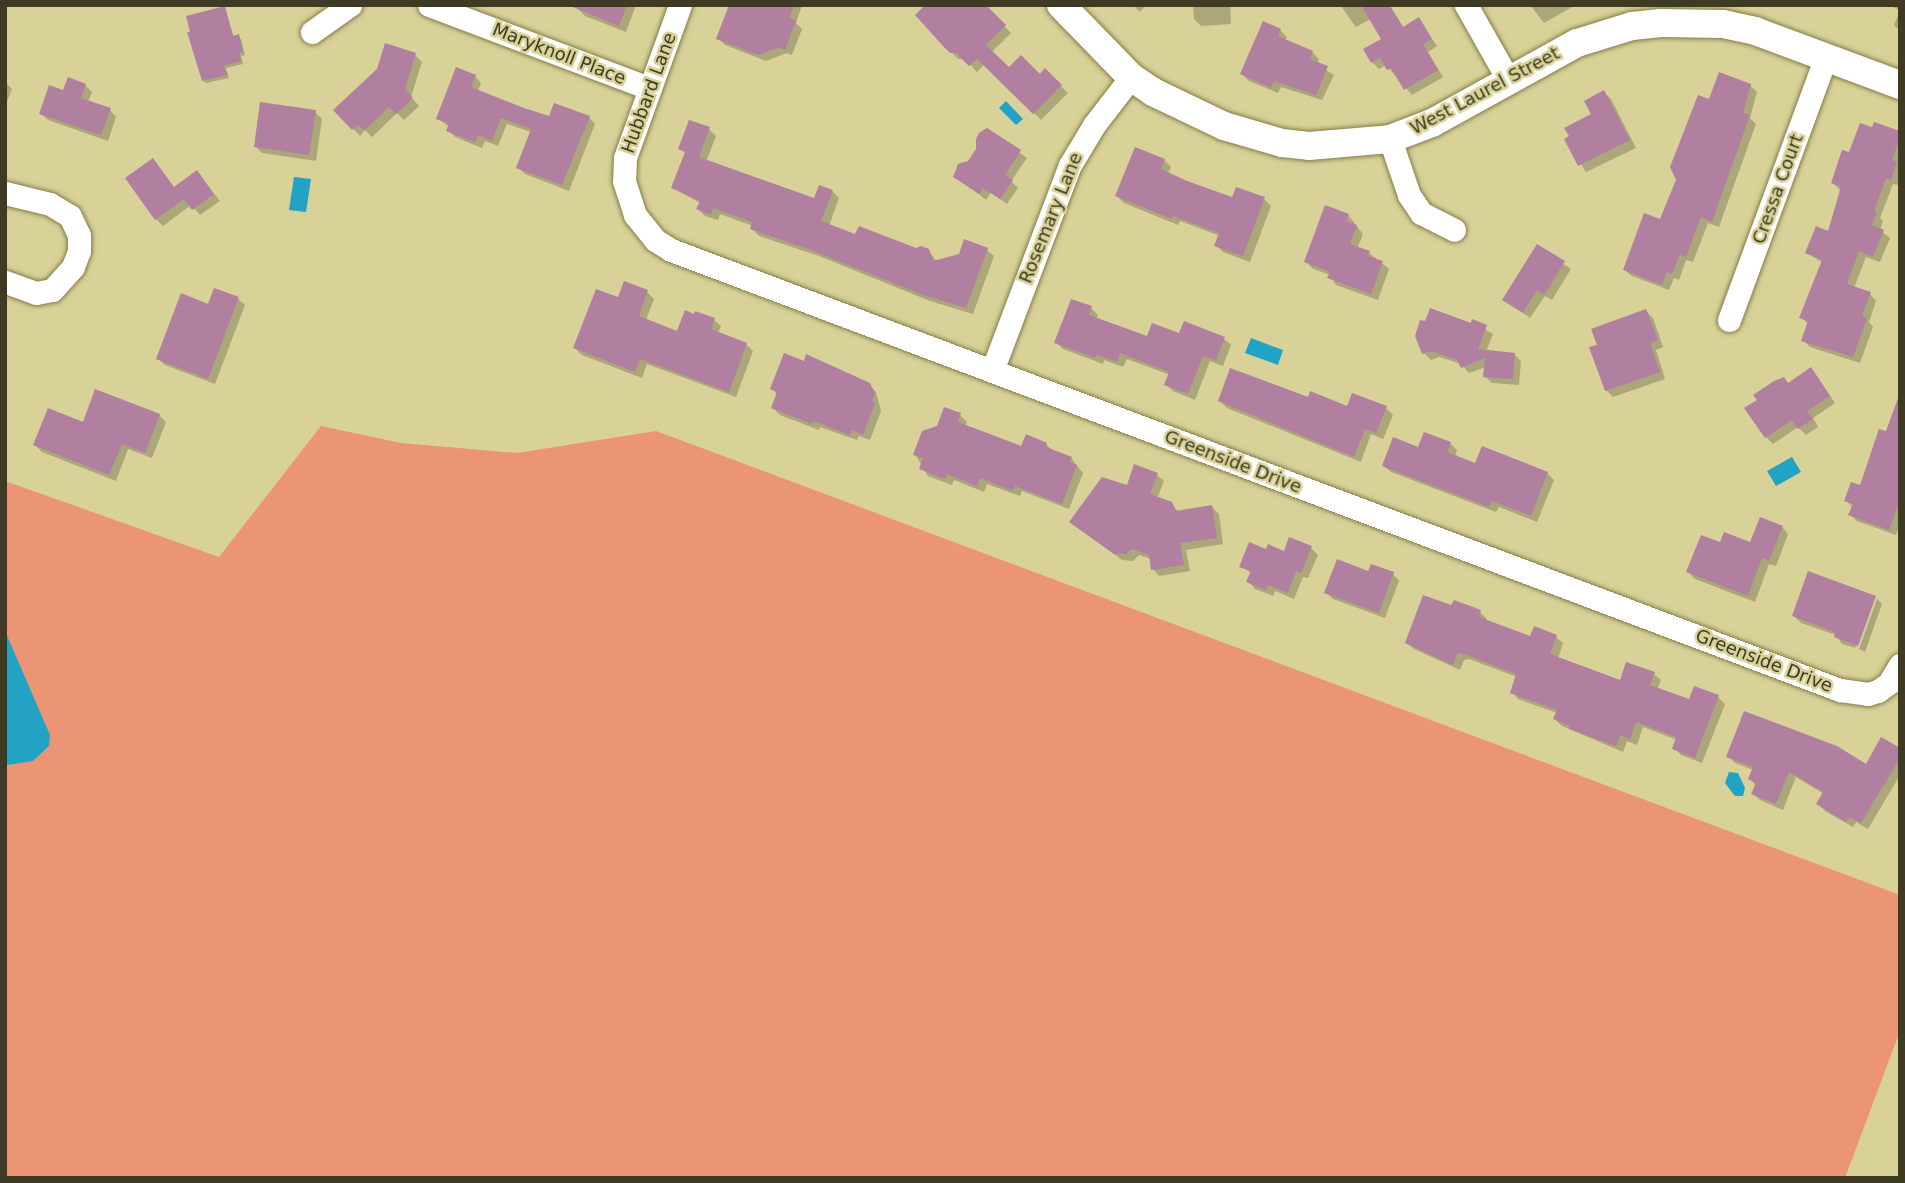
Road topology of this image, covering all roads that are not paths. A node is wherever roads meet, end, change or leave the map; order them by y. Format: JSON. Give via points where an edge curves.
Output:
{"nodes":[{"id":1,"x":350,"y":5,"type":"edge"},
{"id":2,"x":429,"y":5,"type":"edge"},
{"id":3,"x":680,"y":5,"type":"edge"},
{"id":4,"x":1061,"y":5,"type":"edge"},
{"id":5,"x":1466,"y":5,"type":"edge"},
{"id":6,"x":312,"y":32,"type":"dead end"},
{"id":7,"x":1826,"y":57,"type":"junction"},
{"id":8,"x":1131,"y":77,"type":"junction"},
{"id":9,"x":1509,"y":81,"type":"junction"},
{"id":10,"x":1900,"y":85,"type":"edge"},
{"id":11,"x":649,"y":88,"type":"junction"},
{"id":12,"x":1390,"y":139,"type":"junction"},
{"id":13,"x":624,"y":181,"type":"joint"},
{"id":14,"x":5,"y":193,"type":"edge"},
{"id":15,"x":1454,"y":230,"type":"dead end"},
{"id":16,"x":5,"y":282,"type":"edge"},
{"id":17,"x":1729,"y":320,"type":"dead end"},
{"id":18,"x":992,"y":371,"type":"junction"},
{"id":19,"x":1900,"y":665,"type":"edge"}],
"edges":[{"from":1,"to":6,"type":"street"},
{"from":2,"to":11,"type":"street","name":"Maryknoll Place"},
{"from":3,"to":11,"type":"street","name":"Hubbard Lane"},
{"from":4,"to":8,"type":"street","name":"West Laurel Street"},
{"from":5,"to":9,"type":"street"},
{"from":7,"to":9,"type":"street","name":"West Laurel Street","via":[[1723,24],[1661,23],[1632,26],[1577,43]]},
{"from":7,"to":10,"type":"street","name":"West Laurel Street"},
{"from":7,"to":17,"type":"street","name":"Cressa Court"},
{"from":8,"to":12,"type":"street","name":"West Laurel Street","via":[[1200,117],[1252,136],[1310,146]]},
{"from":8,"to":18,"type":"street","name":"Rosemary Lane","via":[[1070,165]]},
{"from":9,"to":12,"type":"street","name":"West Laurel Street","via":[[1432,123]]},
{"from":11,"to":13,"type":"street","name":"Hubbard Lane","via":[[625,158]]},
{"from":12,"to":15,"type":"street","via":[[1409,195],[1421,213]]},
{"from":13,"to":18,"type":"street","name":"Greenside Drive","via":[[627,199],[644,229],[671,250]]},
{"from":14,"to":16,"type":"street","via":[[50,204],[70,216],[79,235],[73,267],[52,290],[36,293]]},
{"from":18,"to":19,"type":"street","name":"Greenside Drive","via":[[1840,690],[1878,691]]}]}
